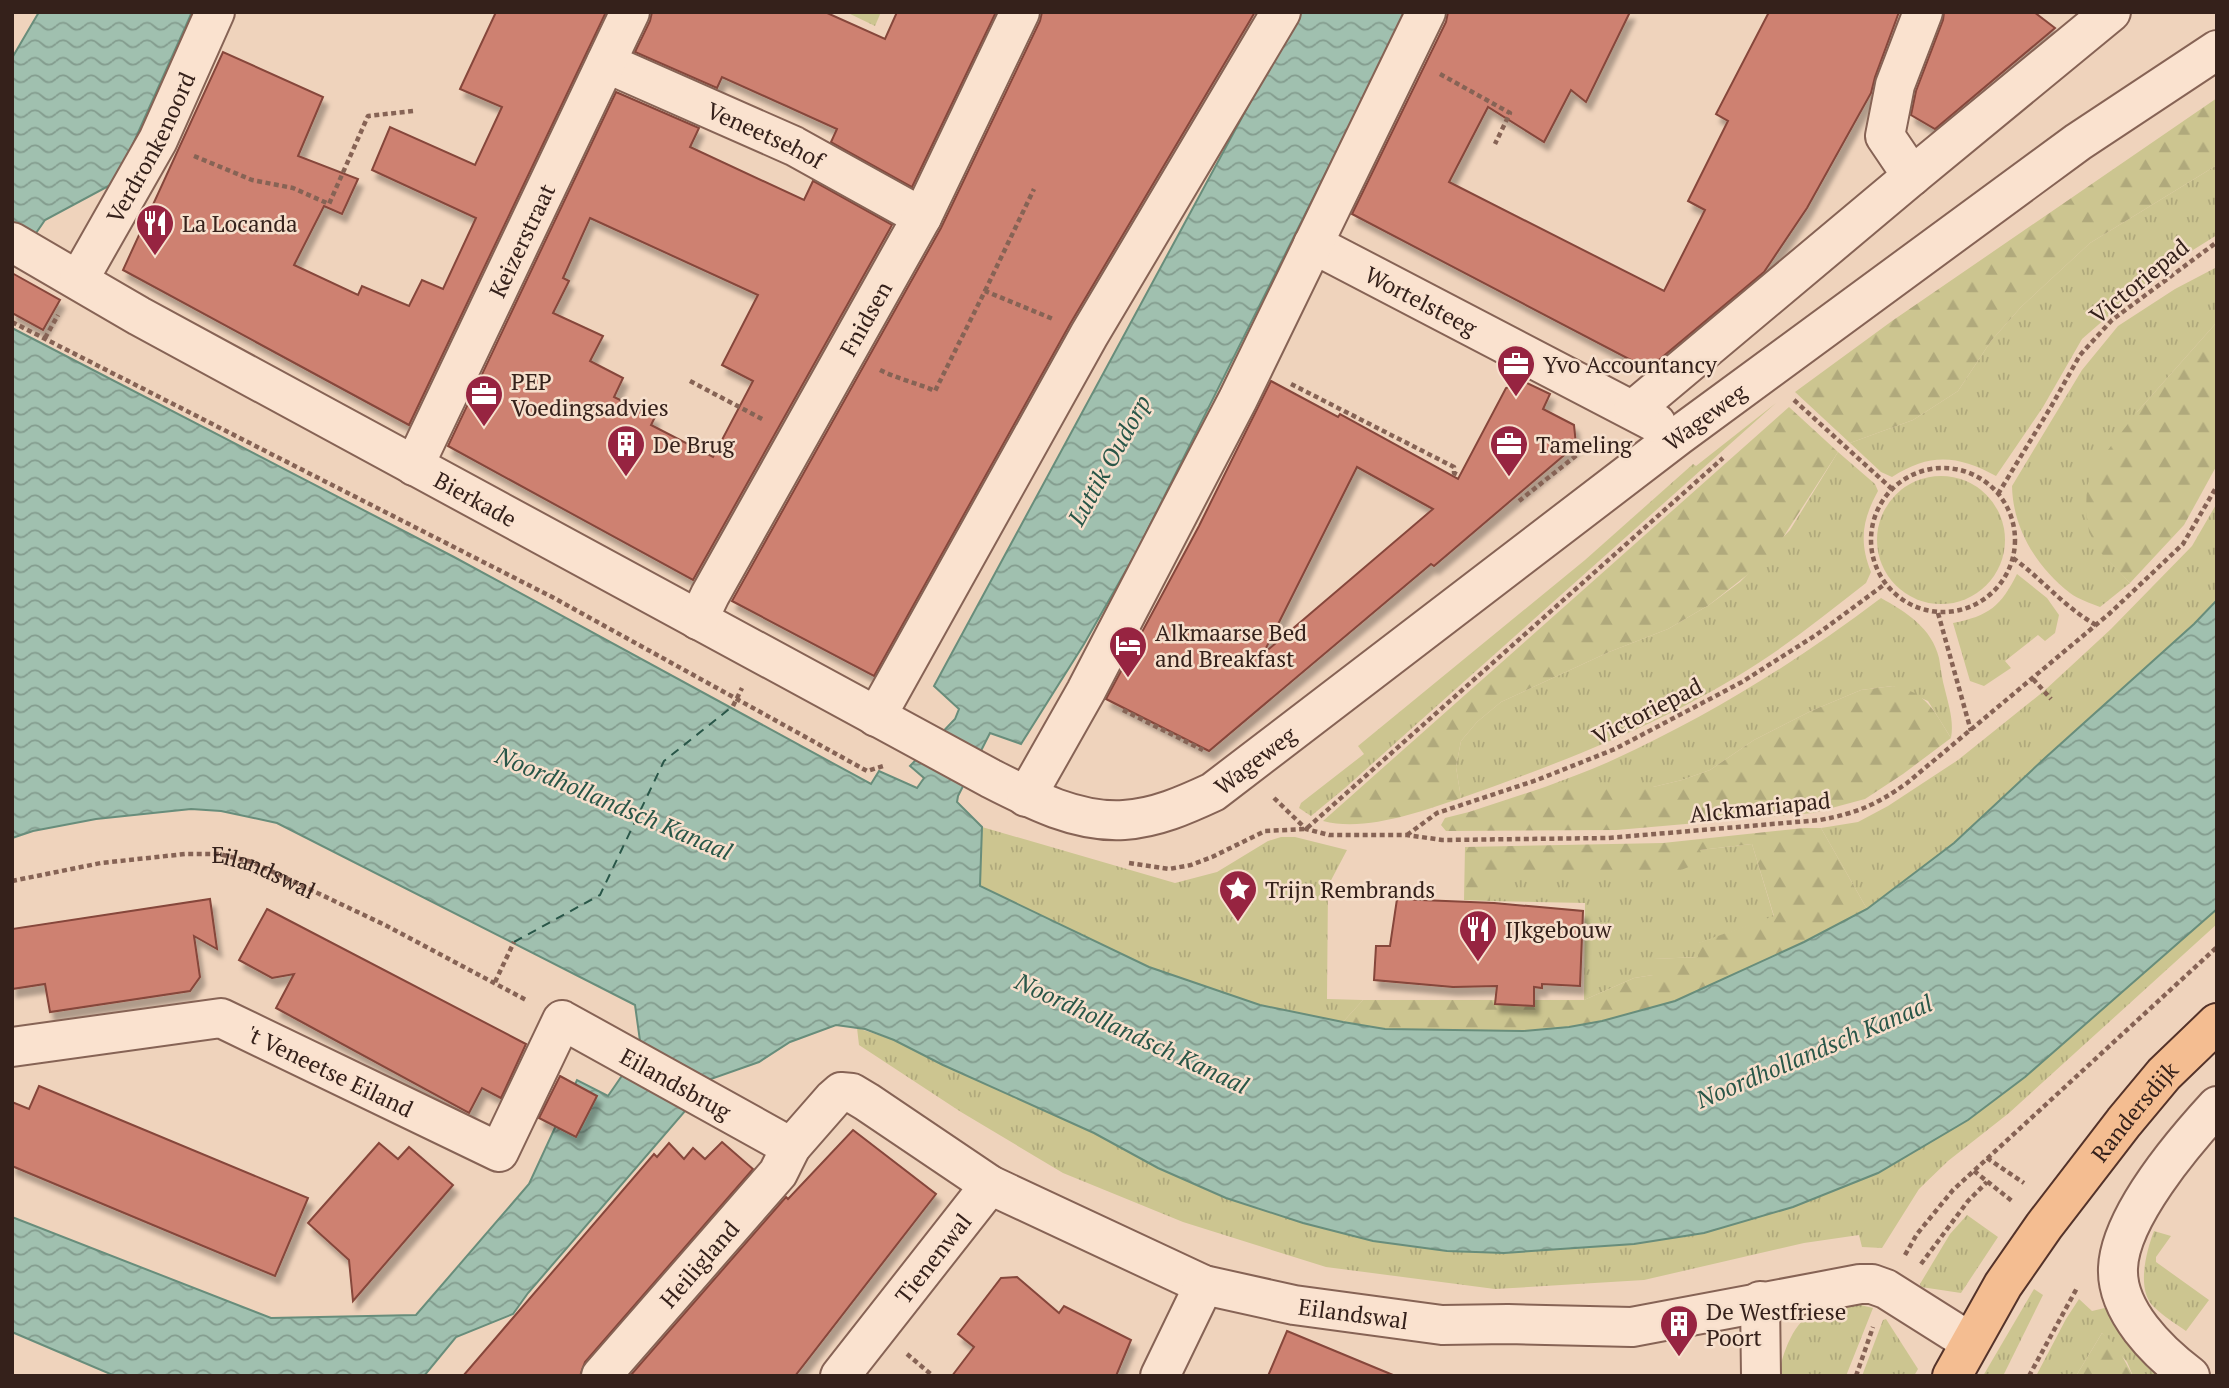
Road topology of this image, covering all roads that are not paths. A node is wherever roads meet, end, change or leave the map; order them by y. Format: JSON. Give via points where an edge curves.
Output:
{"nodes":[{"id":1,"x":215,"y":12,"type":"edge"},
{"id":2,"x":630,"y":12,"type":"edge"},
{"id":3,"x":1020,"y":12,"type":"edge"},
{"id":4,"x":1281,"y":12,"type":"edge"},
{"id":5,"x":1426,"y":12,"type":"edge"},
{"id":6,"x":1923,"y":12,"type":"edge"},
{"id":7,"x":2111,"y":12,"type":"edge"},
{"id":8,"x":2217,"y":50,"type":"edge"},
{"id":9,"x":606,"y":63,"type":"junction"},
{"id":10,"x":1912,"y":176,"type":"junction"},
{"id":11,"x":922,"y":217,"type":"junction"},
{"id":12,"x":1313,"y":244,"type":"junction"},
{"id":13,"x":22,"y":247,"type":"edge"},
{"id":14,"x":79,"y":279,"type":"junction"},
{"id":15,"x":1633,"y":410,"type":"junction"},
{"id":16,"x":1678,"y":436,"type":"junction"},
{"id":17,"x":414,"y":466,"type":"junction"},
{"id":18,"x":698,"y":620,"type":"junction"},
{"id":19,"x":876,"y":717,"type":"junction"},
{"id":20,"x":1026,"y":797,"type":"junction"},
{"id":21,"x":562,"y":1020,"type":"joint"},
{"id":22,"x":2217,"y":1023,"type":"edge"},
{"id":23,"x":12,"y":1047,"type":"edge"},
{"id":24,"x":2217,"y":1106,"type":"edge"},
{"id":25,"x":791,"y":1147,"type":"junction"},
{"id":26,"x":990,"y":1185,"type":"junction"},
{"id":27,"x":1204,"y":1285,"type":"junction"},
{"id":28,"x":1760,"y":1301,"type":"junction"},
{"id":29,"x":1970,"y":1342,"type":"junction"},
{"id":30,"x":601,"y":1376,"type":"edge"},
{"id":31,"x":839,"y":1376,"type":"edge"},
{"id":32,"x":1160,"y":1376,"type":"edge"},
{"id":33,"x":1761,"y":1376,"type":"edge"},
{"id":34,"x":1952,"y":1376,"type":"edge"},
{"id":35,"x":2190,"y":1376,"type":"edge"}],
"edges":[{"from":1,"to":14,"type":"street","name":"Verdronkenoord","via":[[158,140]]},
{"from":2,"to":9,"type":"street","name":"Keizerstraat"},
{"from":3,"to":11,"type":"street","name":"Fnidsen"},
{"from":4,"to":19,"type":"street","via":[[1089,335]]},
{"from":5,"to":12,"type":"street"},
{"from":6,"to":10,"type":"street","via":[[1895,85],[1885,136]]},
{"from":7,"to":10,"type":"street"},
{"from":8,"to":16,"type":"street","name":"Wageweg","via":[[2078,142]]},
{"from":9,"to":11,"type":"street","name":"Veneetsehof","via":[[794,146]]},
{"from":9,"to":17,"type":"street","name":"Keizerstraat"},
{"from":10,"to":15,"type":"street"},
{"from":11,"to":18,"type":"street","name":"Fnidsen"},
{"from":12,"to":15,"type":"street","name":"Wortelsteeg"},
{"from":12,"to":20,"type":"street","via":[[1255,366]]},
{"from":13,"to":14,"type":"street","name":"Bierkade"},
{"from":14,"to":17,"type":"street","name":"Bierkade"},
{"from":15,"to":16,"type":"street","name":"Wortelsteeg"},
{"from":16,"to":20,"type":"street","name":"Wageweg","via":[[1213,792],[1160,814],[1126,820],[1082,816]]},
{"from":17,"to":18,"type":"street","name":"Bierkade"},
{"from":18,"to":19,"type":"street","name":"Bierkade"},
{"from":19,"to":20,"type":"street","name":"Bierkade"},
{"from":21,"to":23,"type":"street","name":"'t Veneetse Eiland","via":[[499,1152],[221,1018]]},
{"from":21,"to":25,"type":"street","name":"Eilandsbrug"},
{"from":22,"to":29,"type":"main road","name":"Randersdijk","via":[[2164,1074],[2059,1206],[2003,1285]]},
{"from":24,"to":35,"type":"street","via":[[2148,1193],[2121,1248],[2118,1270],[2122,1294],[2138,1325]]},
{"from":25,"to":26,"type":"street","name":"Eilandswal","via":[[833,1099],[841,1092],[852,1093]]},
{"from":25,"to":30,"type":"street","name":"Heiligland","via":[[778,1173]]},
{"from":26,"to":27,"type":"street","name":"Eilandswal"},
{"from":26,"to":31,"type":"street","name":"Tienenwal"},
{"from":27,"to":28,"type":"street","name":"Eilandswal","via":[[1294,1305],[1442,1325],[1632,1327]]},
{"from":27,"to":32,"type":"street"},
{"from":28,"to":29,"type":"street","name":"Eilandswal","via":[[1872,1284]]},
{"from":28,"to":33,"type":"street"},
{"from":29,"to":34,"type":"main road","name":"Randersdijk"}]}
